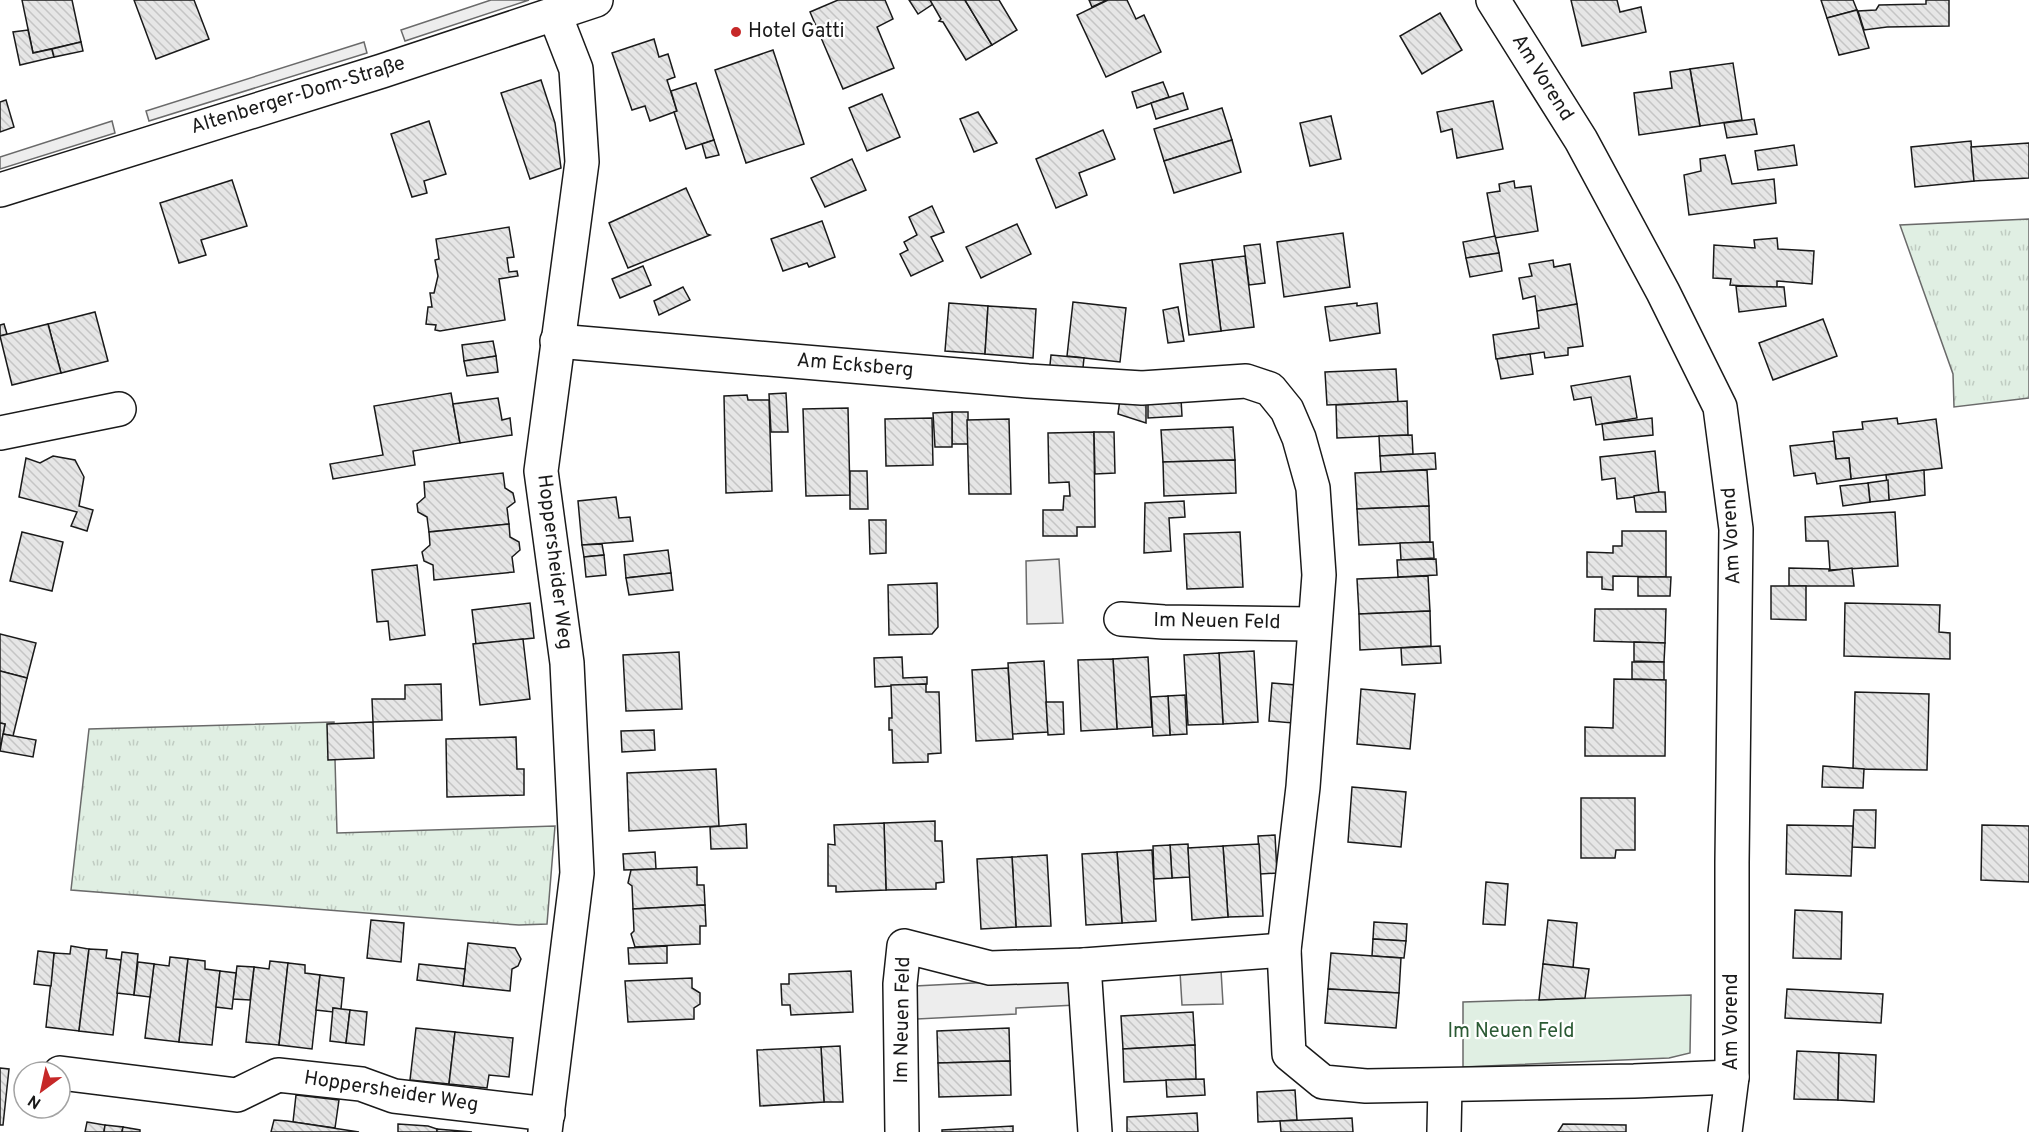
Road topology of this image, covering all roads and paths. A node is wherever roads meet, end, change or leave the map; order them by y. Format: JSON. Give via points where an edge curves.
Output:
{"nodes":[{"id":1,"x":596,"y":0,"type":"edge"},
{"id":2,"x":1493,"y":0,"type":"edge"},
{"id":3,"x":555,"y":15,"type":"junction"},
{"id":4,"x":0,"y":190,"type":"edge"},
{"id":5,"x":557,"y":341,"type":"junction"},
{"id":6,"x":119,"y":409,"type":"dead end"},
{"id":7,"x":0,"y":433,"type":"edge"},
{"id":8,"x":1121,"y":619,"type":"dead end"},
{"id":9,"x":1314,"y":624,"type":"junction"},
{"id":10,"x":1284,"y":950,"type":"junction"},
{"id":11,"x":1084,"y":965,"type":"junction"},
{"id":12,"x":72,"y":1074,"type":"edge"},
{"id":13,"x":1732,"y":1077,"type":"junction"},
{"id":14,"x":1445,"y":1085,"type":"junction"},
{"id":15,"x":546,"y":1123,"type":"edge"},
{"id":16,"x":902,"y":1132,"type":"edge"},
{"id":17,"x":1095,"y":1132,"type":"edge"},
{"id":18,"x":1444,"y":1132,"type":"edge"},
{"id":19,"x":1725,"y":1132,"type":"edge"}],
"edges":[{"from":1,"to":3,"type":"street","name":"Altenberger-Dom-Straße"},
{"from":2,"to":13,"type":"street","name":"Am Vorend","via":[[1581,140],[1720,407],[1736,529]]},
{"from":3,"to":4,"type":"street","name":"Altenberger-Dom-Straße"},
{"from":3,"to":5,"type":"street","name":"Hoppersheider Weg","via":[[576,69],[582,162]]},
{"from":5,"to":9,"type":"street","name":"Am Ecksberg","via":[[1028,381],[1153,388],[1246,381],[1270,389],[1287,410],[1313,488],[1319,575]]},
{"from":5,"to":15,"type":"street","name":"Hoppersheider Weg","via":[[541,471],[567,663],[577,873]]},
{"from":6,"to":7,"type":"street"},
{"from":8,"to":9,"type":"street","name":"Im Neuen Feld"},
{"from":9,"to":10,"type":"street","via":[[1303,787]]},
{"from":10,"to":11,"type":"street","name":"Im Neuen Feld"},
{"from":10,"to":14,"type":"street","via":[[1289,1054],[1323,1082]]},
{"from":11,"to":16,"type":"street","name":"Im Neuen Feld","via":[[990,969],[904,946],[900,984]]},
{"from":11,"to":17,"type":"street"},
{"from":12,"to":15,"type":"street","name":"Hoppersheider Weg","via":[[237,1095],[278,1075],[361,1084],[394,1096]]},
{"from":13,"to":14,"type":"street"},
{"from":13,"to":19,"type":"street","name":"Am Vorend"},
{"from":14,"to":18,"type":"street"}]}
